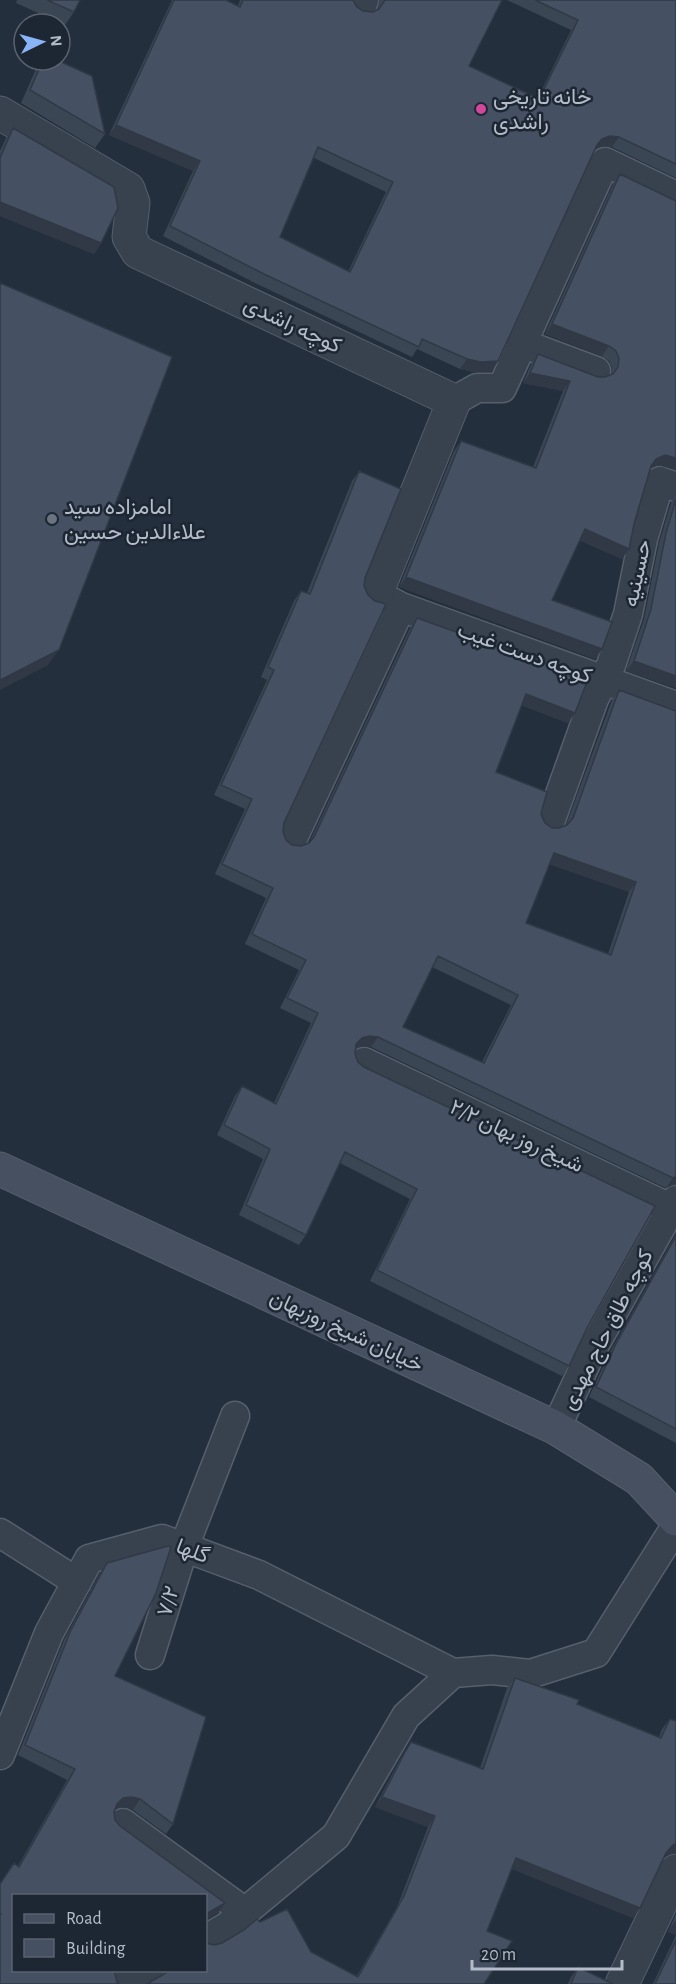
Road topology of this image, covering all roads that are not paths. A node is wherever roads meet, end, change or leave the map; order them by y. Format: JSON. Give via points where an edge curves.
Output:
{"nodes":[{"id":1,"x":0,"y":113,"type":"edge"},
{"id":2,"x":676,"y":196,"type":"edge"},
{"id":3,"x":521,"y":343,"type":"junction"},
{"id":4,"x":596,"y":371,"type":"dead end"},
{"id":5,"x":454,"y":401,"type":"junction"},
{"id":6,"x":676,"y":487,"type":"edge"},
{"id":7,"x":388,"y":601,"type":"junction"},
{"id":8,"x":604,"y":681,"type":"junction"},
{"id":9,"x":676,"y":706,"type":"edge"},
{"id":10,"x":550,"y":822,"type":"dead end"},
{"id":11,"x":292,"y":840,"type":"dead end"},
{"id":12,"x":364,"y":1062,"type":"dead end"},
{"id":13,"x":0,"y":1169,"type":"edge"},
{"id":14,"x":673,"y":1204,"type":"edge"},
{"id":15,"x":235,"y":1416,"type":"dead end"},
{"id":16,"x":556,"y":1428,"type":"junction"},
{"id":17,"x":676,"y":1519,"type":"edge"},
{"id":18,"x":676,"y":1526,"type":"edge"},
{"id":19,"x":0,"y":1533,"type":"edge"},
{"id":20,"x":184,"y":1547,"type":"junction"},
{"id":21,"x":76,"y":1582,"type":"junction"},
{"id":22,"x":150,"y":1655,"type":"dead end"},
{"id":23,"x":453,"y":1673,"type":"junction"},
{"id":24,"x":8,"y":1714,"type":"edge"},
{"id":25,"x":0,"y":1755,"type":"edge"},
{"id":26,"x":123,"y":1823,"type":"dead end"},
{"id":27,"x":676,"y":1871,"type":"edge"},
{"id":28,"x":245,"y":1912,"type":"junction"},
{"id":29,"x":207,"y":1938,"type":"edge"},
{"id":30,"x":147,"y":1972,"type":"edge"},
{"id":31,"x":124,"y":1984,"type":"edge"},
{"id":32,"x":622,"y":1984,"type":"edge"}],
"edges":[{"from":1,"to":5,"type":"street","name":"کوچه راشدی","via":[[128,189],[134,203],[129,237],[138,252]]},
{"from":2,"to":3,"type":"lane","via":[[604,162]]},
{"from":3,"to":4,"type":"lane"},
{"from":3,"to":5,"type":"lane","via":[[502,388],[477,388]]},
{"from":5,"to":7,"type":"street"},
{"from":6,"to":8,"type":"lane","name":"حسینیه","via":[[660,481],[628,614]]},
{"from":7,"to":8,"type":"lane","name":"کوچه دست غیب"},
{"from":7,"to":11,"type":"lane"},
{"from":8,"to":9,"type":"lane","name":"کوچه دست غیب"},
{"from":8,"to":10,"type":"lane"},
{"from":12,"to":14,"type":"lane","name":"شیخ روز بهان ۲/۲"},
{"from":13,"to":16,"type":"street","name":"خیابان شیخ روزبهان"},
{"from":14,"to":16,"type":"lane","name":"کوچه طاق حاج مهدی","via":[[594,1346]]},
{"from":15,"to":20,"type":"lane","name":"۷/۲"},
{"from":16,"to":17,"type":"street","name":"خیابان شیخ روزبهان","via":[[639,1479]]},
{"from":18,"to":23,"type":"lane","via":[[596,1653],[530,1674],[492,1670]]},
{"from":19,"to":21,"type":"lane"},
{"from":20,"to":21,"type":"lane","name":"گلها","via":[[162,1539],[89,1559]]},
{"from":20,"to":22,"type":"lane","name":"۷/۲"},
{"from":20,"to":23,"type":"lane","name":"گلها","via":[[259,1575]]},
{"from":21,"to":24,"type":"lane","name":"گلها"},
{"from":23,"to":28,"type":"lane","via":[[406,1716],[336,1836]]},
{"from":24,"to":25,"type":"lane","name":"گلها"},
{"from":26,"to":28,"type":"lane"},
{"from":27,"to":32,"type":"street"},
{"from":28,"to":29,"type":"lane"},
{"from":30,"to":31,"type":"lane"}]}
